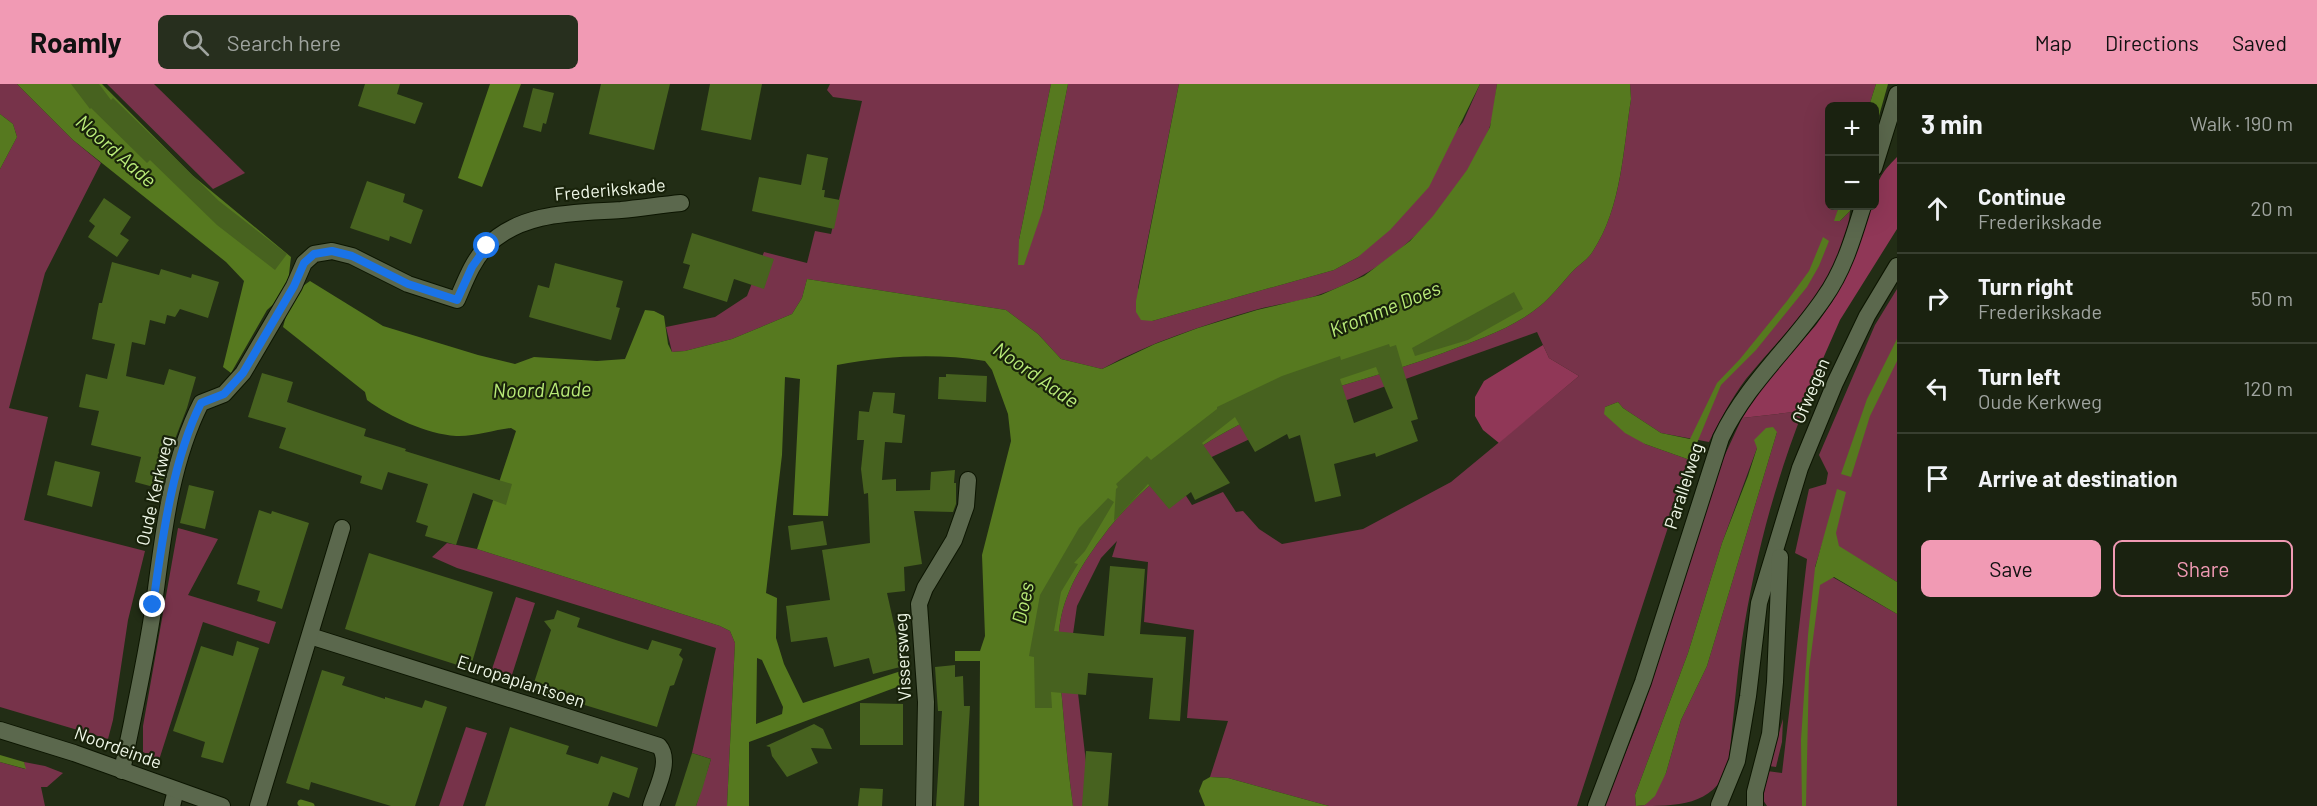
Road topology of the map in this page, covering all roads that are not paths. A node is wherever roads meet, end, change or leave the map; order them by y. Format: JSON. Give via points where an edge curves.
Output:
{"nodes":[{"id":1,"x":1897,"y":94,"type":"edge"},
{"id":2,"x":1879,"y":156,"type":"edge"},
{"id":3,"x":681,"y":203,"type":"dead end"},
{"id":4,"x":1862,"y":210,"type":"edge"},
{"id":5,"x":306,"y":259,"type":"joint"},
{"id":6,"x":1897,"y":266,"type":"edge"},
{"id":7,"x":968,"y":480,"type":"dead end"},
{"id":8,"x":342,"y":528,"type":"dead end"},
{"id":9,"x":1780,"y":538,"type":"junction"},
{"id":10,"x":310,"y":636,"type":"junction"},
{"id":11,"x":0,"y":730,"type":"edge"},
{"id":12,"x":122,"y":771,"type":"junction"},
{"id":13,"x":174,"y":798,"type":"edge"},
{"id":14,"x":222,"y":806,"type":"edge"},
{"id":15,"x":258,"y":806,"type":"edge"},
{"id":16,"x":651,"y":806,"type":"edge"},
{"id":17,"x":924,"y":806,"type":"edge"},
{"id":18,"x":1596,"y":806,"type":"edge"},
{"id":19,"x":1720,"y":806,"type":"edge"},
{"id":20,"x":1755,"y":806,"type":"edge"}],
"edges":[{"from":1,"to":2,"type":"street"},
{"from":3,"to":5,"type":"street","name":"Frederikskade","via":[[570,212],[530,220],[487,246],[457,300],[408,284],[346,254],[324,251]]},
{"from":4,"to":18,"type":"street","name":"Parallelweg","via":[[1845,263],[1835,280],[1818,307],[1752,385],[1720,438],[1643,682]]},
{"from":5,"to":12,"type":"street","name":"Oude Kerkweg","via":[[243,373],[224,394],[201,403],[187,434],[161,544],[152,617]]},
{"from":6,"to":9,"type":"street","name":"Ofwegen","via":[[1834,383],[1800,468]]},
{"from":7,"to":17,"type":"street","name":"Vissersweg","via":[[966,506],[954,540],[919,604],[926,702]]},
{"from":8,"to":10,"type":"street"},
{"from":9,"to":19,"type":"street","name":"Ofwegen","via":[[1760,603],[1737,761]]},
{"from":9,"to":20,"type":"street","name":"Ofwegen","via":[[1775,682],[1770,734]]},
{"from":10,"to":15,"type":"street"},
{"from":10,"to":16,"type":"street","name":"Europaplantsoen","via":[[658,746],[665,760]]},
{"from":11,"to":12,"type":"street","name":"Noordeinde"},
{"from":12,"to":13,"type":"street","name":"Noordeinde"},
{"from":13,"to":14,"type":"street","name":"Noordeinde"}]}
